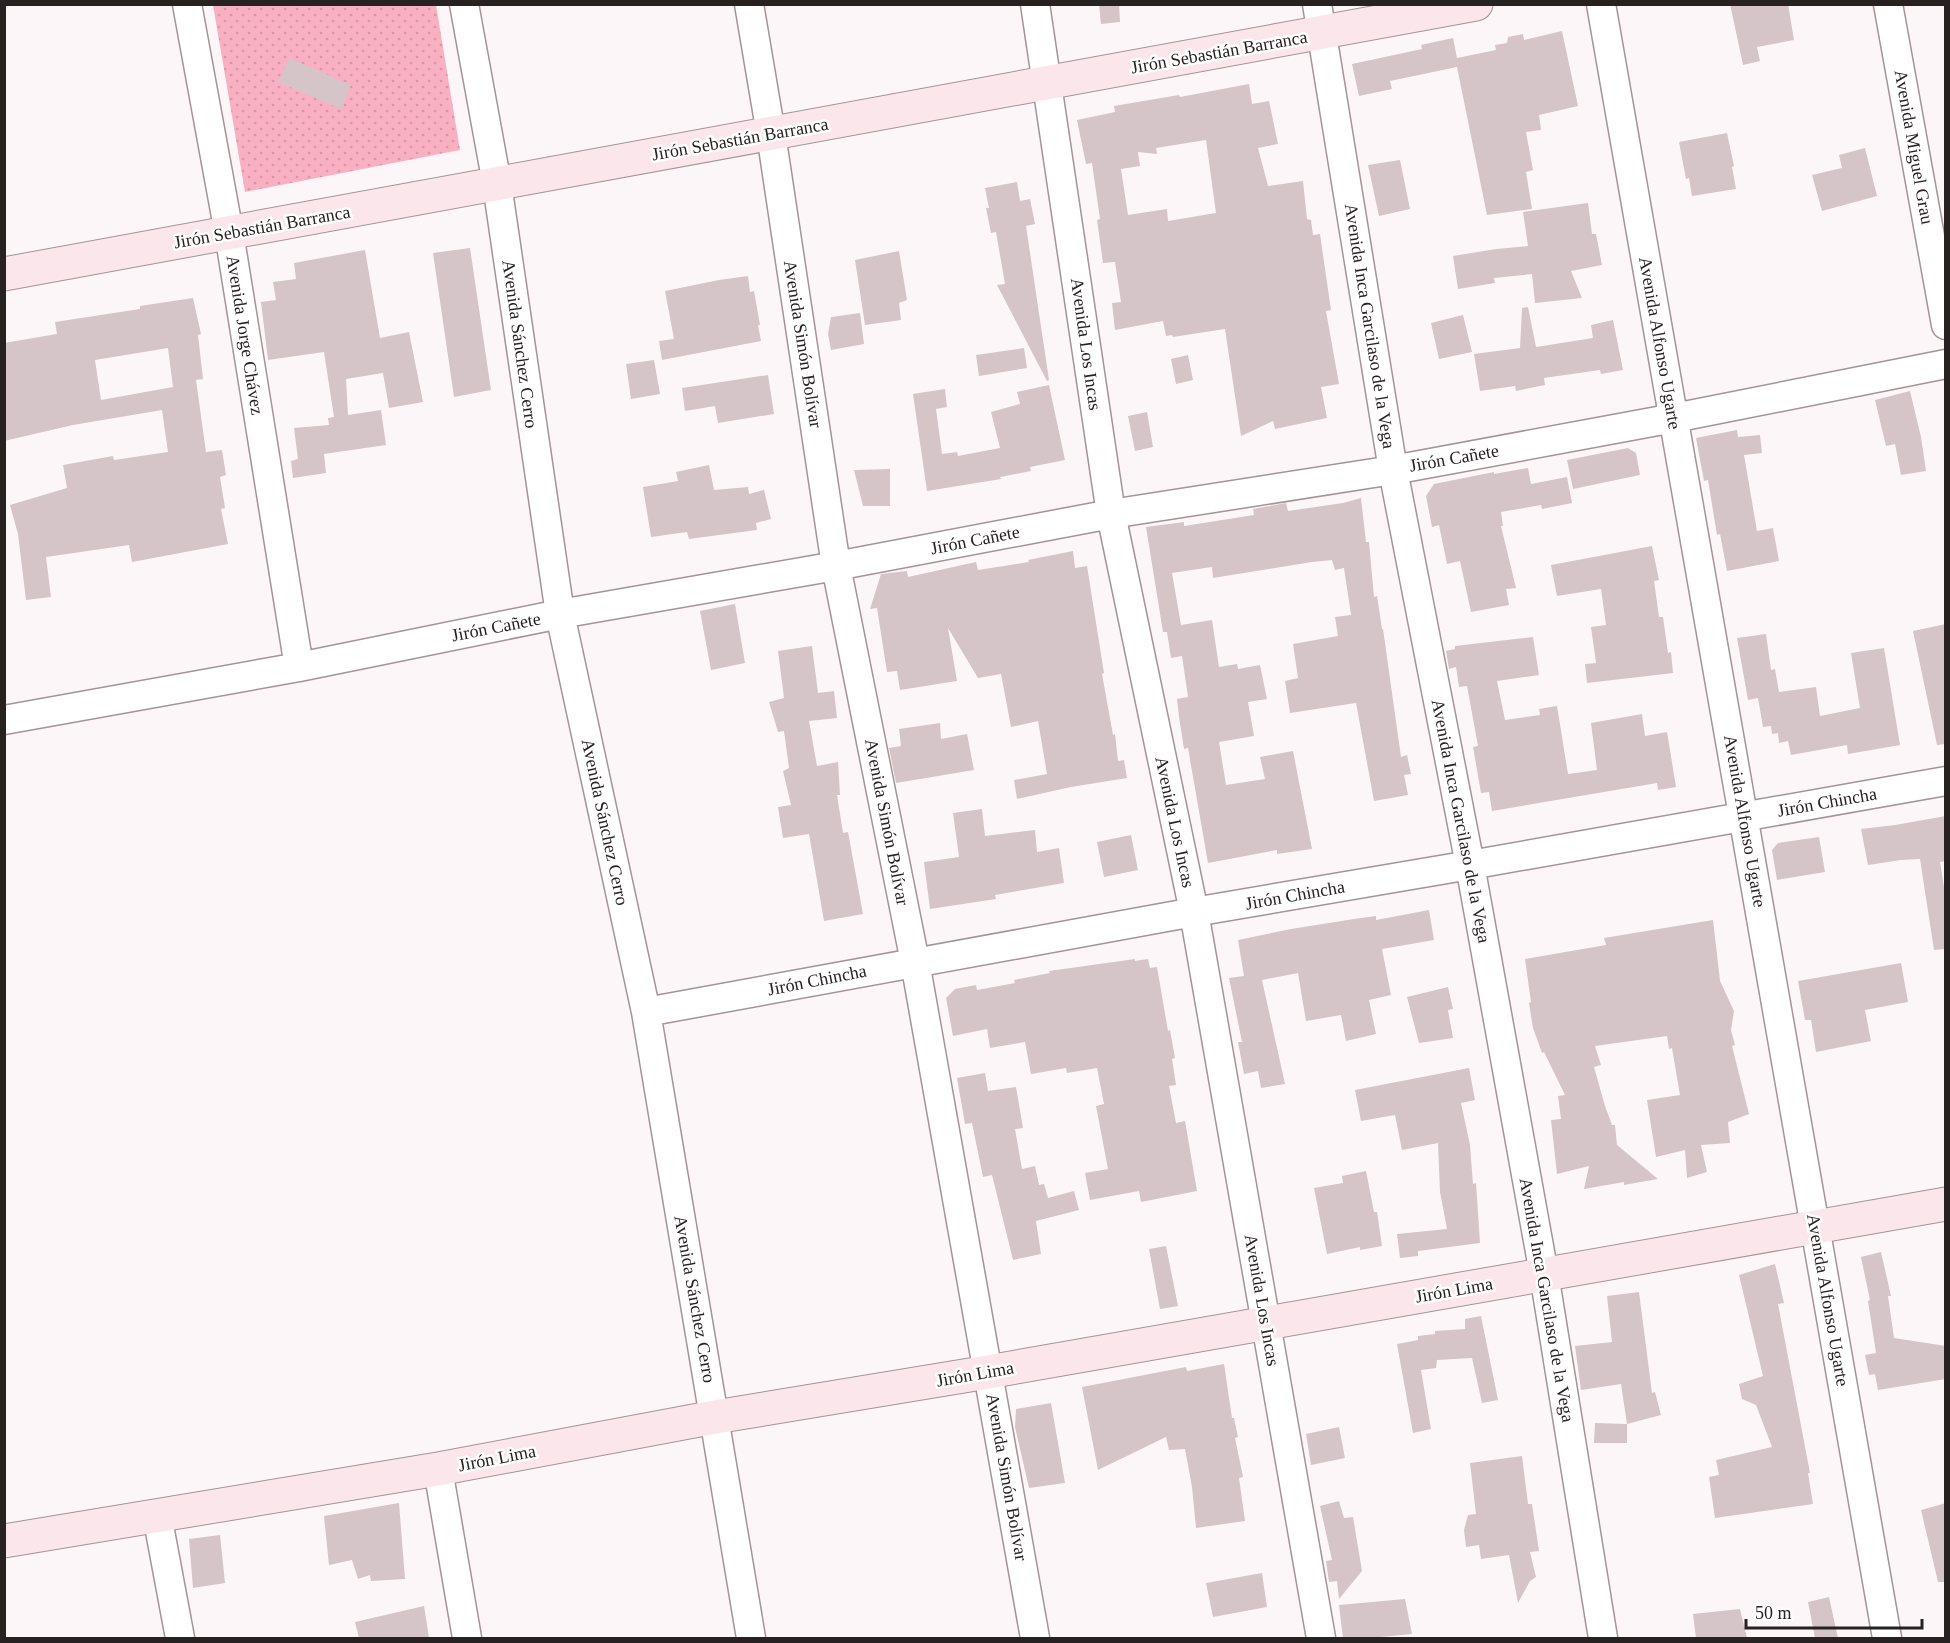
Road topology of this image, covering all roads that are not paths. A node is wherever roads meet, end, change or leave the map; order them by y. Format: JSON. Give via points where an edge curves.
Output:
{"nodes":[{"id":1,"x":187,"y":4,"type":"edge"},
{"id":2,"x":464,"y":4,"type":"edge"},
{"id":3,"x":749,"y":4,"type":"edge"},
{"id":4,"x":1035,"y":4,"type":"edge"},
{"id":5,"x":1476,"y":4,"type":"edge"},
{"id":6,"x":1601,"y":4,"type":"edge"},
{"id":7,"x":1888,"y":4,"type":"edge"},
{"id":8,"x":1320,"y":19,"type":"edge"},
{"id":9,"x":1047,"y":83,"type":"junction"},
{"id":10,"x":771,"y":134,"type":"junction"},
{"id":11,"x":497,"y":184,"type":"junction"},
{"id":12,"x":229,"y":233,"type":"junction"},
{"id":13,"x":4,"y":274,"type":"edge"},
{"id":14,"x":1946,"y":324,"type":"edge"},
{"id":15,"x":1946,"y":364,"type":"edge"},
{"id":16,"x":1674,"y":418,"type":"junction"},
{"id":17,"x":1393,"y":470,"type":"junction"},
{"id":18,"x":1111,"y":514,"type":"junction"},
{"id":19,"x":836,"y":566,"type":"junction"},
{"id":20,"x":560,"y":614,"type":"junction"},
{"id":21,"x":299,"y":667,"type":"junction"},
{"id":22,"x":5,"y":716,"type":"edge"},
{"id":23,"x":1946,"y":781,"type":"edge"},
{"id":24,"x":1744,"y":817,"type":"junction"},
{"id":25,"x":1470,"y":865,"type":"junction"},
{"id":26,"x":1194,"y":912,"type":"junction"},
{"id":27,"x":915,"y":962,"type":"junction"},
{"id":28,"x":646,"y":1012,"type":"junction"},
{"id":29,"x":1946,"y":1204,"type":"edge"},
{"id":30,"x":1815,"y":1228,"type":"junction"},
{"id":31,"x":1544,"y":1274,"type":"junction"},
{"id":32,"x":1266,"y":1323,"type":"junction"},
{"id":33,"x":988,"y":1372,"type":"junction"},
{"id":34,"x":715,"y":1417,"type":"junction"},
{"id":35,"x":438,"y":1469,"type":"junction"},
{"id":36,"x":157,"y":1515,"type":"junction"},
{"id":37,"x":4,"y":1541,"type":"edge"},
{"id":38,"x":180,"y":1638,"type":"edge"},
{"id":39,"x":467,"y":1638,"type":"edge"},
{"id":40,"x":752,"y":1638,"type":"edge"},
{"id":41,"x":1035,"y":1638,"type":"edge"},
{"id":42,"x":1321,"y":1638,"type":"edge"},
{"id":43,"x":1603,"y":1638,"type":"edge"},
{"id":44,"x":1887,"y":1638,"type":"edge"}],
"edges":[{"from":1,"to":12,"type":"street","name":"Avenida Jorge Chávez"},
{"from":2,"to":11,"type":"street","name":"Avenida Sánchez Cerro"},
{"from":3,"to":10,"type":"street","name":"Avenida Simón Bolívar"},
{"from":4,"to":9,"type":"street","name":"Avenida Los Incas"},
{"from":5,"to":8,"type":"street","name":"Jirón Sebastián Barranca"},
{"from":6,"to":16,"type":"street","name":"Avenida Alfonso Ugarte"},
{"from":7,"to":14,"type":"street","name":"Avenida Miguel Grau"},
{"from":8,"to":9,"type":"street","name":"Jirón Sebastián Barranca"},
{"from":8,"to":17,"type":"street","name":"Avenida Inca Garcilaso de la Vega"},
{"from":9,"to":10,"type":"street","name":"Jirón Sebastián Barranca"},
{"from":9,"to":18,"type":"street","name":"Avenida Los Incas"},
{"from":10,"to":11,"type":"street","name":"Jirón Sebastián Barranca"},
{"from":10,"to":19,"type":"street","name":"Avenida Simón Bolívar"},
{"from":11,"to":12,"type":"street","name":"Jirón Sebastián Barranca"},
{"from":11,"to":20,"type":"street","name":"Avenida Sánchez Cerro"},
{"from":12,"to":13,"type":"street","name":"Jirón Sebastián Barranca"},
{"from":12,"to":21,"type":"street","name":"Avenida Jorge Chávez"},
{"from":15,"to":16,"type":"street","name":"Jirón Cañete"},
{"from":16,"to":17,"type":"street","name":"Jirón Cañete"},
{"from":16,"to":24,"type":"street","name":"Avenida Alfonso Ugarte"},
{"from":17,"to":18,"type":"street","name":"Jirón Cañete"},
{"from":17,"to":25,"type":"street","name":"Avenida Inca Garcilaso de la Vega"},
{"from":18,"to":19,"type":"street","name":"Jirón Cañete"},
{"from":18,"to":26,"type":"street","name":"Avenida Los Incas"},
{"from":19,"to":20,"type":"street","name":"Jirón Cañete"},
{"from":19,"to":27,"type":"street","name":"Avenida Simón Bolívar"},
{"from":20,"to":21,"type":"street","name":"Jirón Cañete"},
{"from":20,"to":28,"type":"street","name":"Avenida Sánchez Cerro"},
{"from":21,"to":22,"type":"street","name":"Jirón Cañete"},
{"from":23,"to":24,"type":"street","name":"Jirón Chincha"},
{"from":24,"to":25,"type":"street","name":"Jirón Chincha"},
{"from":24,"to":30,"type":"street","name":"Avenida Alfonso Ugarte"},
{"from":25,"to":26,"type":"street","name":"Jirón Chincha"},
{"from":25,"to":31,"type":"street","name":"Avenida Inca Garcilaso de la Vega"},
{"from":26,"to":27,"type":"street","name":"Jirón Chincha"},
{"from":26,"to":32,"type":"street","name":"Avenida Los Incas"},
{"from":27,"to":28,"type":"street","name":"Jirón Chincha"},
{"from":27,"to":33,"type":"street","name":"Avenida Simón Bolívar"},
{"from":28,"to":34,"type":"street","name":"Avenida Sánchez Cerro"},
{"from":29,"to":30,"type":"street","name":"Jirón Lima"},
{"from":30,"to":31,"type":"street","name":"Jirón Lima"},
{"from":30,"to":44,"type":"street","name":"Avenida Alfonso Ugarte"},
{"from":31,"to":32,"type":"street","name":"Jirón Lima"},
{"from":31,"to":43,"type":"street","name":"Avenida Inca Garcilaso de la Vega"},
{"from":32,"to":33,"type":"street","name":"Jirón Lima"},
{"from":32,"to":42,"type":"street","name":"Avenida Los Incas"},
{"from":33,"to":34,"type":"street","name":"Jirón Lima"},
{"from":33,"to":41,"type":"street","name":"Avenida Simón Bolívar"},
{"from":34,"to":35,"type":"street","name":"Jirón Lima"},
{"from":34,"to":40,"type":"street","name":"Avenida Sánchez Cerro"},
{"from":35,"to":36,"type":"street","name":"Jirón Lima"},
{"from":35,"to":39,"type":"street"},
{"from":36,"to":37,"type":"street","name":"Jirón Lima"},
{"from":36,"to":38,"type":"street"}]}
